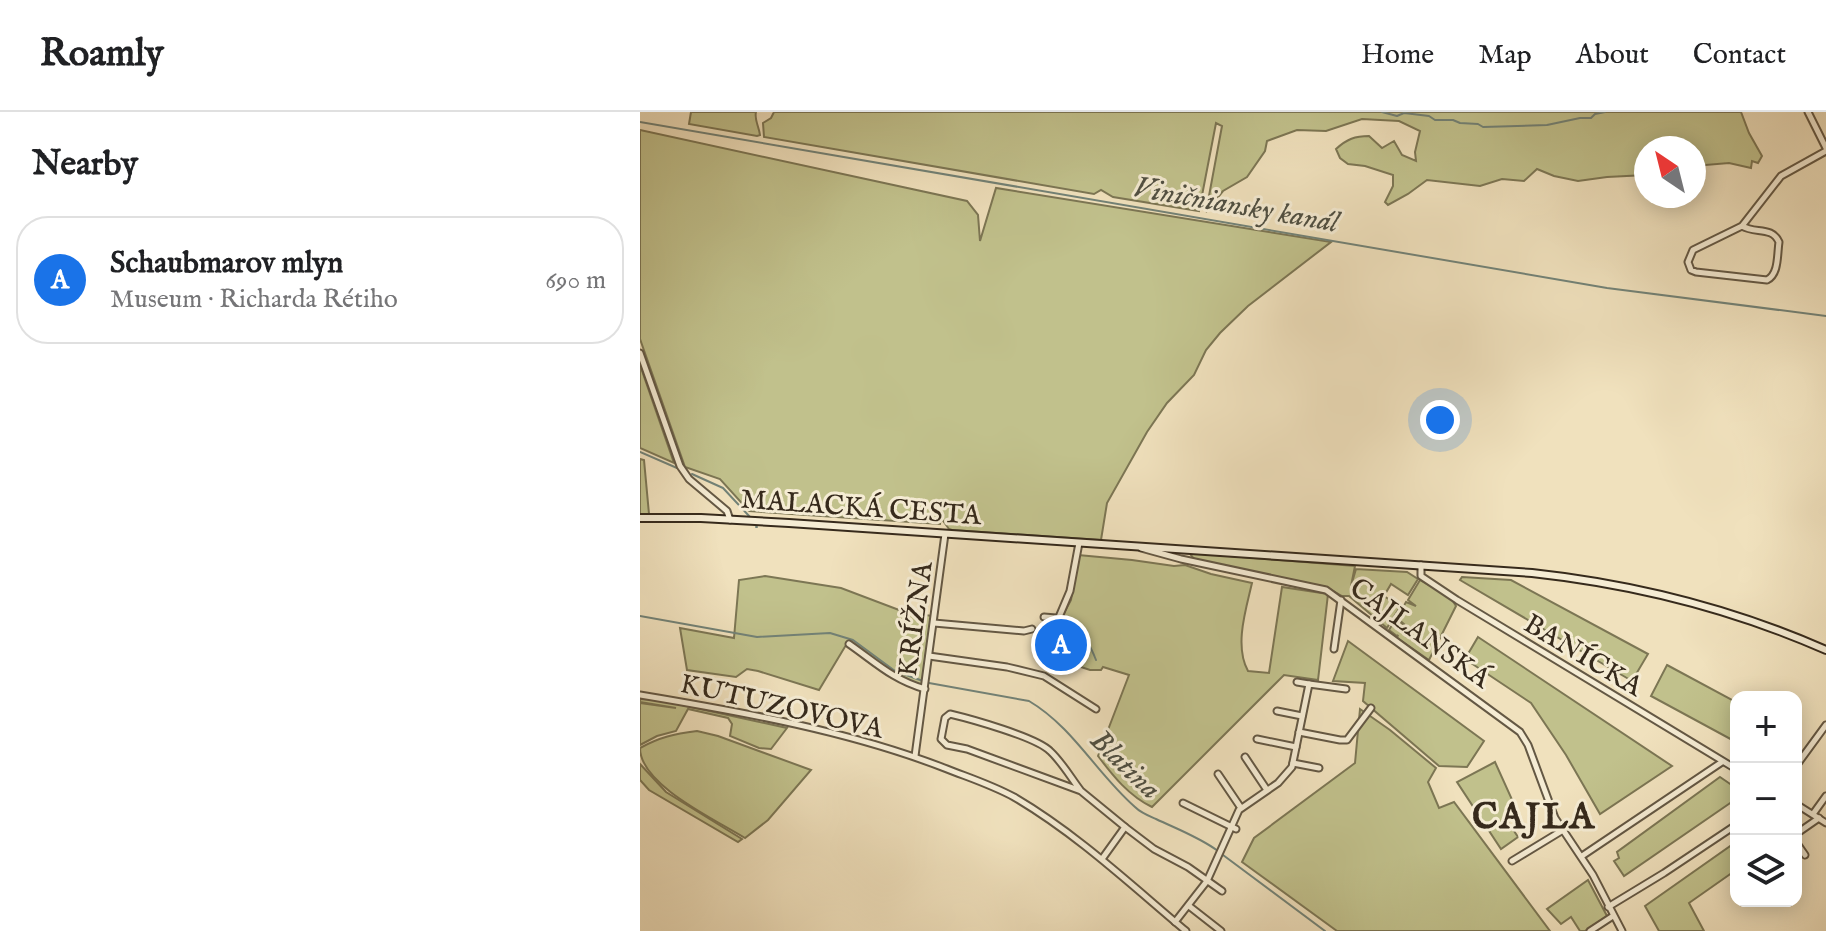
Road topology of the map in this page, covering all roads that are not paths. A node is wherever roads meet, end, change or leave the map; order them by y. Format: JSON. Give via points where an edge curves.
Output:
{"nodes":[{"id":1,"x":1808,"y":112,"type":"edge"},
{"id":2,"x":1826,"y":150,"type":"edge"},
{"id":3,"x":1742,"y":226,"type":"junction"},
{"id":4,"x":640,"y":353,"type":"edge"},
{"id":5,"x":640,"y":518,"type":"edge"},
{"id":6,"x":730,"y":520,"type":"junction"},
{"id":7,"x":945,"y":534,"type":"junction"},
{"id":8,"x":1079,"y":543,"type":"junction"},
{"id":9,"x":1137,"y":547,"type":"junction"},
{"id":10,"x":1182,"y":550,"type":"junction"},
{"id":11,"x":1181,"y":559,"type":"junction"},
{"id":12,"x":1421,"y":565,"type":"junction"},
{"id":13,"x":1341,"y":600,"type":"junction"},
{"id":14,"x":1044,"y":617,"type":"dead end"},
{"id":15,"x":934,"y":623,"type":"junction"},
{"id":16,"x":1032,"y":629,"type":"dead end"},
{"id":17,"x":849,"y":644,"type":"dead end"},
{"id":18,"x":1334,"y":649,"type":"dead end"},
{"id":19,"x":1826,"y":650,"type":"edge"},
{"id":20,"x":929,"y":656,"type":"junction"},
{"id":21,"x":1297,"y":682,"type":"dead end"},
{"id":22,"x":1309,"y":684,"type":"junction"},
{"id":23,"x":925,"y":688,"type":"junction"},
{"id":24,"x":1346,"y":689,"type":"dead end"},
{"id":25,"x":640,"y":695,"type":"edge"},
{"id":26,"x":1371,"y":708,"type":"dead end"},
{"id":27,"x":1096,"y":709,"type":"dead end"},
{"id":28,"x":1277,"y":711,"type":"dead end"},
{"id":29,"x":1302,"y":716,"type":"junction"},
{"id":30,"x":1826,"y":725,"type":"edge"},
{"id":31,"x":1299,"y":732,"type":"junction"},
{"id":32,"x":1257,"y":739,"type":"dead end"},
{"id":33,"x":1296,"y":747,"type":"junction"},
{"id":34,"x":915,"y":756,"type":"junction"},
{"id":35,"x":1245,"y":757,"type":"dead end"},
{"id":36,"x":1722,"y":762,"type":"junction"},
{"id":37,"x":1293,"y":763,"type":"junction"},
{"id":38,"x":1798,"y":763,"type":"edge"},
{"id":39,"x":1730,"y":766,"type":"edge"},
{"id":40,"x":1319,"y":768,"type":"dead end"},
{"id":41,"x":1218,"y":774,"type":"dead end"},
{"id":42,"x":1071,"y":777,"type":"junction"},
{"id":43,"x":1062,"y":784,"type":"junction"},
{"id":44,"x":1267,"y":790,"type":"junction"},
{"id":45,"x":1081,"y":791,"type":"junction"},
{"id":46,"x":1826,"y":796,"type":"edge"},
{"id":47,"x":1183,"y":803,"type":"dead end"},
{"id":48,"x":1241,"y":808,"type":"junction"},
{"id":49,"x":1802,"y":808,"type":"edge"},
{"id":50,"x":1816,"y":816,"type":"junction"},
{"id":51,"x":1826,"y":823,"type":"edge"},
{"id":52,"x":1125,"y":827,"type":"junction"},
{"id":53,"x":1234,"y":828,"type":"junction"},
{"id":54,"x":1730,"y":829,"type":"edge"},
{"id":55,"x":1802,"y":829,"type":"edge"},
{"id":56,"x":1563,"y":830,"type":"junction"},
{"id":57,"x":1802,"y":851,"type":"edge"},
{"id":58,"x":1805,"y":855,"type":"dead end"},
{"id":59,"x":1582,"y":856,"type":"junction"},
{"id":60,"x":1102,"y":859,"type":"junction"},
{"id":61,"x":1512,"y":861,"type":"dead end"},
{"id":62,"x":1207,"y":881,"type":"junction"},
{"id":63,"x":1222,"y":891,"type":"dead end"},
{"id":64,"x":1189,"y":906,"type":"junction"},
{"id":65,"x":1608,"y":907,"type":"junction"},
{"id":66,"x":1613,"y":916,"type":"junction"},
{"id":67,"x":1175,"y":922,"type":"junction"},
{"id":68,"x":1186,"y":931,"type":"edge"},
{"id":69,"x":1221,"y":931,"type":"edge"},
{"id":70,"x":1590,"y":931,"type":"edge"},
{"id":71,"x":1622,"y":931,"type":"edge"}],
"edges":[{"from":1,"to":2,"type":"street"},
{"from":2,"to":3,"type":"street","via":[[1781,176]]},
{"from":3,"to":3,"type":"street","via":[[1777,238],[1772,278],[1691,270],[1693,250]]},
{"from":4,"to":6,"type":"street","via":[[680,466]]},
{"from":5,"to":6,"type":"main road","name":"MALACKÁ CESTA"},
{"from":6,"to":7,"type":"main road","name":"MALACKÁ CESTA"},
{"from":7,"to":8,"type":"main road","name":"MALACKÁ CESTA"},
{"from":7,"to":15,"type":"street","name":"KRÍŽNA"},
{"from":8,"to":9,"type":"main road"},
{"from":8,"to":14,"type":"street","via":[[1059,617]]},
{"from":9,"to":10,"type":"main road"},
{"from":9,"to":11,"type":"street","name":"CAJLANSKÁ"},
{"from":10,"to":11,"type":"street"},
{"from":10,"to":12,"type":"main road"},
{"from":11,"to":13,"type":"street","name":"CAJLANSKÁ","via":[[1326,590]]},
{"from":12,"to":19,"type":"main road","via":[[1618,586],[1715,610]]},
{"from":12,"to":36,"type":"street","name":"BANÍCKA","via":[[1421,576]]},
{"from":13,"to":18,"type":"street"},
{"from":13,"to":56,"type":"street","name":"CAJLANSKÁ","via":[[1520,732]]},
{"from":15,"to":16,"type":"street"},
{"from":15,"to":20,"type":"street","name":"KRÍŽNA"},
{"from":17,"to":23,"type":"street","via":[[889,674]]},
{"from":20,"to":23,"type":"street","name":"KRÍŽNA"},
{"from":20,"to":27,"type":"street","via":[[1044,676]]},
{"from":21,"to":22,"type":"street"},
{"from":22,"to":24,"type":"street"},
{"from":22,"to":29,"type":"street"},
{"from":23,"to":34,"type":"street","name":"KRÍŽNA"},
{"from":25,"to":34,"type":"street","name":"KUTUZOVOVA","via":[[750,715]]},
{"from":26,"to":31,"type":"street","via":[[1347,740]]},
{"from":28,"to":29,"type":"street"},
{"from":29,"to":31,"type":"street"},
{"from":30,"to":38,"type":"street"},
{"from":31,"to":33,"type":"street"},
{"from":32,"to":33,"type":"street"},
{"from":33,"to":37,"type":"street"},
{"from":34,"to":60,"type":"street","name":"KUTUZOVOVA","via":[[1012,797]]},
{"from":35,"to":44,"type":"street"},
{"from":36,"to":39,"type":"street","name":"BANÍCKA"},
{"from":36,"to":59,"type":"street"},
{"from":37,"to":40,"type":"street"},
{"from":37,"to":44,"type":"street"},
{"from":41,"to":48,"type":"street"},
{"from":42,"to":43,"type":"street"},
{"from":42,"to":43,"type":"street","via":[[1039,743],[963,717],[945,718],[941,739],[947,745]]},
{"from":42,"to":45,"type":"street"},
{"from":43,"to":45,"type":"street"},
{"from":44,"to":48,"type":"street"},
{"from":45,"to":52,"type":"street"},
{"from":46,"to":50,"type":"street"},
{"from":47,"to":53,"type":"street"},
{"from":48,"to":53,"type":"street"},
{"from":49,"to":50,"type":"street"},
{"from":50,"to":51,"type":"street"},
{"from":50,"to":55,"type":"street"},
{"from":52,"to":60,"type":"street"},
{"from":52,"to":62,"type":"street"},
{"from":53,"to":62,"type":"street"},
{"from":54,"to":65,"type":"street"},
{"from":56,"to":59,"type":"street","name":"CAJLANSKÁ"},
{"from":56,"to":61,"type":"street"},
{"from":57,"to":58,"type":"street"},
{"from":59,"to":65,"type":"street","name":"CAJLANSKÁ"},
{"from":60,"to":67,"type":"street","name":"KUTUZOVOVA"},
{"from":62,"to":63,"type":"street"},
{"from":62,"to":64,"type":"street"},
{"from":64,"to":67,"type":"street"},
{"from":64,"to":69,"type":"street"},
{"from":65,"to":66,"type":"street","name":"CAJLANSKÁ"},
{"from":66,"to":70,"type":"street"},
{"from":66,"to":71,"type":"street","name":"CAJLANSKÁ"},
{"from":67,"to":68,"type":"street","name":"KUTUZOVOVA"}]}
